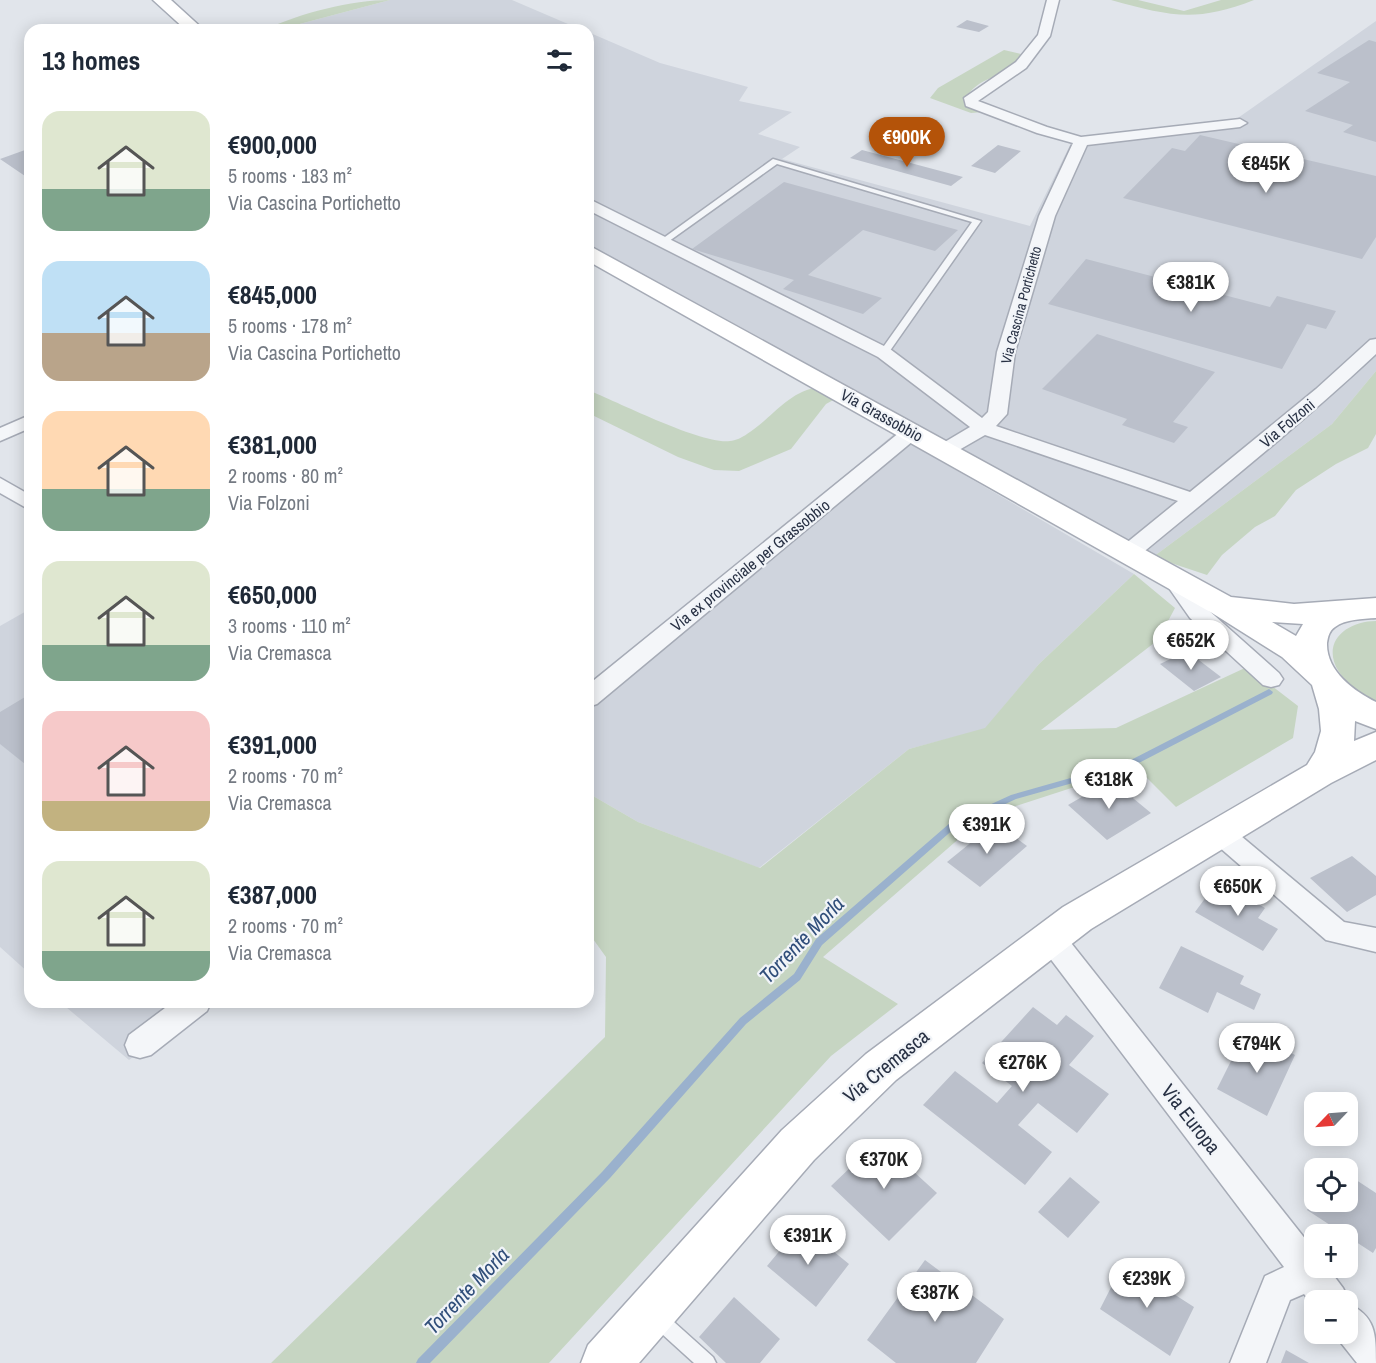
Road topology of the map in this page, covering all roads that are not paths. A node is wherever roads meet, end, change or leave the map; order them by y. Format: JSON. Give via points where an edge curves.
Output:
{"nodes":[{"id":1,"x":161,"y":0,"type":"edge"},
{"id":2,"x":1053,"y":0,"type":"edge"},
{"id":3,"x":189,"y":24,"type":"edge"},
{"id":4,"x":1240,"y":123,"type":"dead end"},
{"id":5,"x":1081,"y":141,"type":"junction"},
{"id":6,"x":594,"y":207,"type":"edge"},
{"id":7,"x":662,"y":242,"type":"junction"},
{"id":8,"x":594,"y":255,"type":"edge"},
{"id":9,"x":1376,"y":344,"type":"edge"},
{"id":10,"x":884,"y":353,"type":"junction"},
{"id":11,"x":24,"y":424,"type":"edge"},
{"id":12,"x":982,"y":428,"type":"junction"},
{"id":13,"x":912,"y":432,"type":"junction"},
{"id":14,"x":0,"y":435,"type":"edge"},
{"id":15,"x":945,"y":450,"type":"junction"},
{"id":16,"x":0,"y":484,"type":"edge"},
{"id":17,"x":24,"y":500,"type":"edge"},
{"id":18,"x":1196,"y":500,"type":"junction"},
{"id":19,"x":1127,"y":554,"type":"junction"},
{"id":20,"x":1174,"y":581,"type":"junction"},
{"id":21,"x":1223,"y":606,"type":"junction"},
{"id":22,"x":1361,"y":610,"type":"edge"},
{"id":23,"x":1322,"y":677,"type":"junction"},
{"id":24,"x":1271,"y":679,"type":"dead end"},
{"id":25,"x":594,"y":693,"type":"edge"},
{"id":26,"x":1376,"y":717,"type":"edge"},
{"id":27,"x":1376,"y":745,"type":"edge"},
{"id":28,"x":1319,"y":774,"type":"junction"},
{"id":29,"x":1220,"y":833,"type":"junction"},
{"id":30,"x":1050,"y":937,"type":"junction"},
{"id":31,"x":1376,"y":940,"type":"edge"},
{"id":32,"x":188,"y":1008,"type":"edge"},
{"id":33,"x":140,"y":1044,"type":"dead end"},
{"id":34,"x":1304,"y":1266,"type":"edge"},
{"id":35,"x":1304,"y":1277,"type":"edge"},
{"id":36,"x":1313,"y":1278,"type":"edge"},
{"id":37,"x":1323,"y":1290,"type":"edge"},
{"id":38,"x":651,"y":1312,"type":"junction"},
{"id":39,"x":1358,"y":1334,"type":"edge"},
{"id":40,"x":1376,"y":1358,"type":"edge"},
{"id":41,"x":606,"y":1363,"type":"edge"},
{"id":42,"x":707,"y":1363,"type":"edge"},
{"id":43,"x":1248,"y":1363,"type":"edge"}],
"edges":[{"from":1,"to":3,"type":"street"},
{"from":2,"to":5,"type":"street","via":[[1044,36],[1021,65],[972,98],[971,103]]},
{"from":4,"to":5,"type":"street"},
{"from":5,"to":12,"type":"street","name":"Via Cascina Portichetto","via":[[1047,216],[1006,352],[997,414]]},
{"from":6,"to":7,"type":"street"},
{"from":7,"to":10,"type":"street"},
{"from":7,"to":10,"type":"lane","via":[[776,161],[978,221]]},
{"from":8,"to":13,"type":"street","name":"Via Grassobbio"},
{"from":9,"to":18,"type":"street","name":"Via Folzoni"},
{"from":10,"to":12,"type":"street"},
{"from":11,"to":14,"type":"street"},
{"from":12,"to":15,"type":"street","name":"Via Cascina Portichetto"},
{"from":12,"to":18,"type":"street"},
{"from":13,"to":15,"type":"street","name":"Via Grassobbio"},
{"from":13,"to":25,"type":"street","name":"Via ex provinciale per Grassobbio"},
{"from":15,"to":19,"type":"street","name":"Via Grassobbio"},
{"from":16,"to":17,"type":"street"},
{"from":18,"to":19,"type":"street","name":"Via Folzoni"},
{"from":19,"to":20,"type":"street","name":"Via Grassobbio"},
{"from":20,"to":21,"type":"street","name":"Via Grassobbio"},
{"from":20,"to":24,"type":"street","name":"Via Grassobbio","via":[[1198,613]]},
{"from":21,"to":22,"type":"street","name":"Via Grassobbio","via":[[1294,614]]},
{"from":21,"to":23,"type":"street","name":"Via Grassobbio","via":[[1293,649]]},
{"from":22,"to":23,"type":"street","name":"Via Cremasca","via":[[1326,619],[1313,633],[1310,650]]},
{"from":23,"to":26,"type":"street","name":"Via Grassobbio","via":[[1353,705]]},
{"from":23,"to":28,"type":"street","name":"Via Cremasca","via":[[1340,717],[1340,734],[1329,762]]},
{"from":27,"to":28,"type":"street","name":"Via Cremasca"},
{"from":28,"to":29,"type":"street","name":"Via Cremasca"},
{"from":29,"to":30,"type":"street","name":"Via Cremasca"},
{"from":29,"to":31,"type":"street","via":[[1336,932]]},
{"from":30,"to":34,"type":"street","name":"Via Europa"},
{"from":30,"to":38,"type":"street","name":"Via Cremasca","via":[[844,1100],[798,1145]]},
{"from":32,"to":33,"type":"street"},
{"from":35,"to":43,"type":"street","via":[[1277,1288]]},
{"from":36,"to":37,"type":"street","name":"Via Europa"},
{"from":38,"to":41,"type":"street","name":"Via Cremasca"},
{"from":38,"to":42,"type":"lane"},
{"from":39,"to":40,"type":"street"}]}
